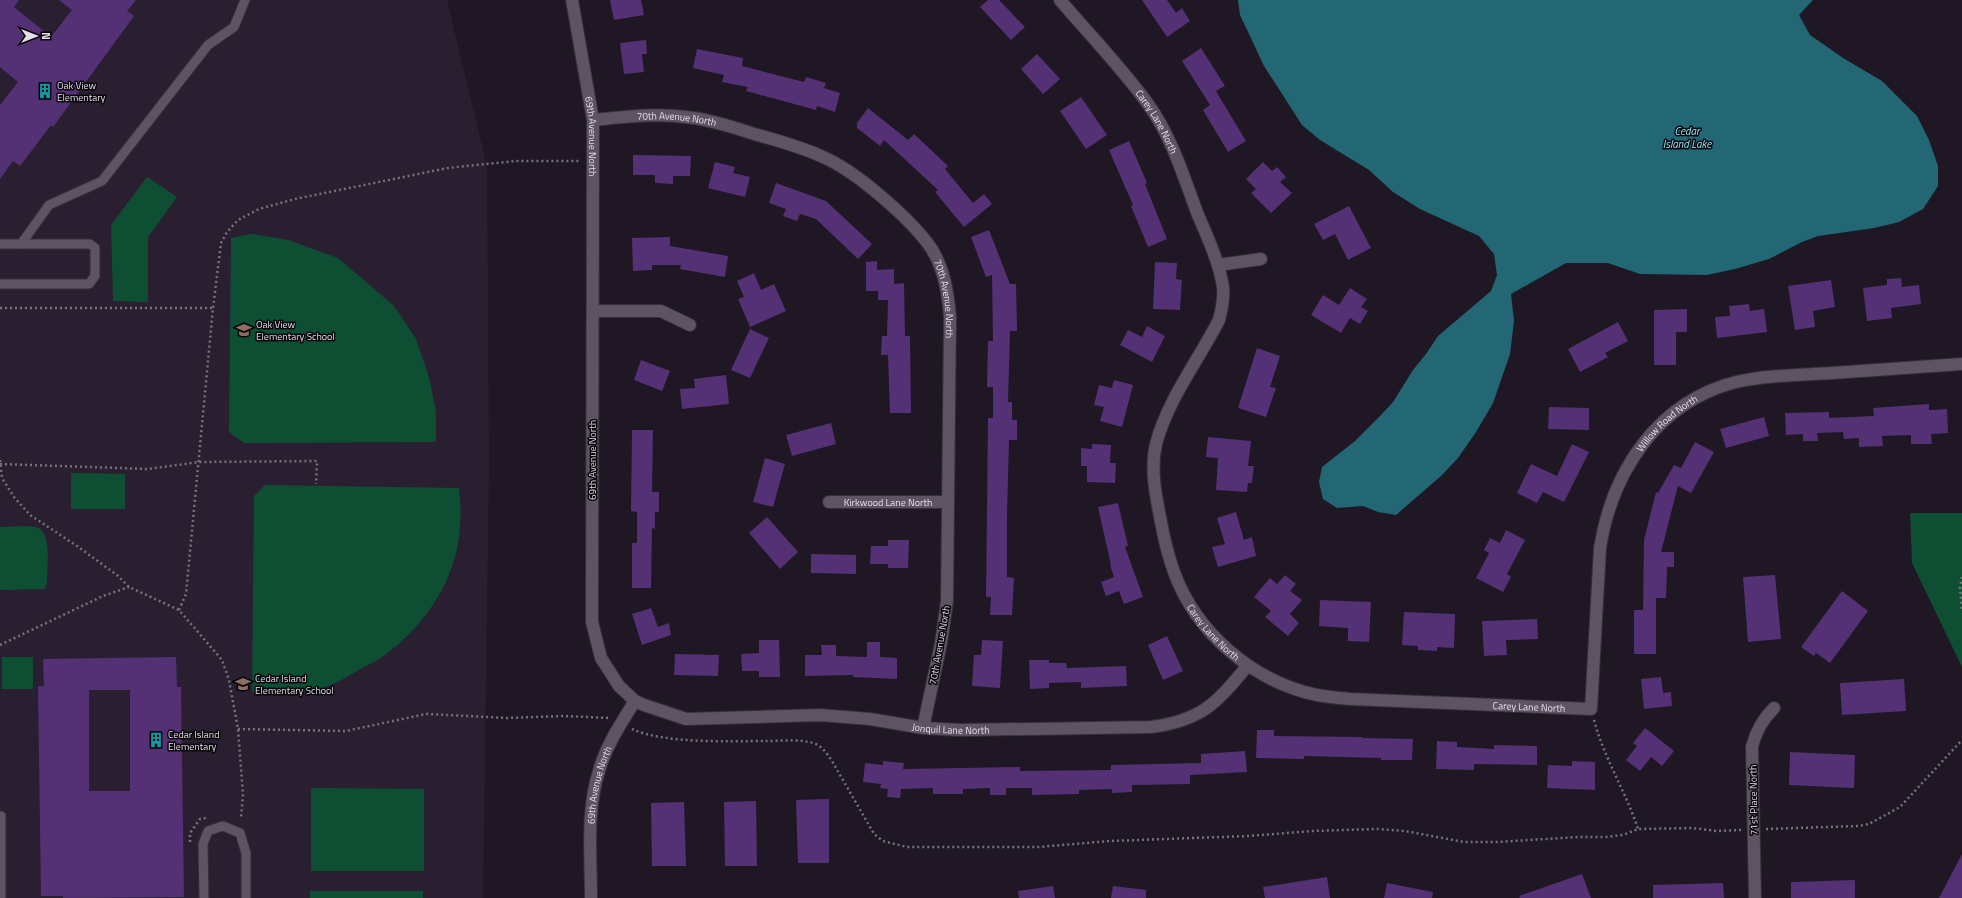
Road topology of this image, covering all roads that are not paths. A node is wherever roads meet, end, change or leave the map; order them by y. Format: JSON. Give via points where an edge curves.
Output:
{"nodes":[{"id":1,"x":245,"y":0,"type":"edge"},
{"id":2,"x":572,"y":0,"type":"edge"},
{"id":3,"x":1060,"y":0,"type":"edge"},
{"id":4,"x":592,"y":120,"type":"junction"},
{"id":5,"x":0,"y":244,"type":"edge"},
{"id":6,"x":21,"y":244,"type":"junction"},
{"id":7,"x":1261,"y":259,"type":"dead end"},
{"id":8,"x":1218,"y":265,"type":"junction"},
{"id":9,"x":0,"y":284,"type":"edge"},
{"id":10,"x":593,"y":311,"type":"junction"},
{"id":11,"x":690,"y":325,"type":"dead end"},
{"id":12,"x":1962,"y":364,"type":"edge"},
{"id":13,"x":829,"y":502,"type":"dead end"},
{"id":14,"x":948,"y":502,"type":"junction"},
{"id":15,"x":1247,"y":666,"type":"junction"},
{"id":16,"x":635,"y":701,"type":"junction"},
{"id":17,"x":1774,"y":708,"type":"dead end"},
{"id":18,"x":1591,"y":709,"type":"joint"},
{"id":19,"x":923,"y":728,"type":"junction"},
{"id":20,"x":1,"y":816,"type":"dead end"},
{"id":21,"x":1,"y":898,"type":"edge"},
{"id":22,"x":204,"y":898,"type":"edge"},
{"id":23,"x":246,"y":898,"type":"edge"},
{"id":24,"x":591,"y":898,"type":"edge"},
{"id":25,"x":1755,"y":898,"type":"edge"}],
"edges":[{"from":1,"to":6,"type":"lane","via":[[234,26],[208,45],[102,181],[49,205]]},
{"from":2,"to":4,"type":"street","name":"69th Avenue North"},
{"from":3,"to":8,"type":"street","name":"Carey Lane North","via":[[1132,83],[1163,128]]},
{"from":4,"to":10,"type":"street","name":"69th Avenue North"},
{"from":4,"to":14,"type":"street","name":"70th Avenue North","via":[[630,116],[687,117],[791,144],[824,157],[850,172],[910,224],[930,246],[947,289],[950,317]]},
{"from":5,"to":6,"type":"lane"},
{"from":6,"to":9,"type":"lane","via":[[90,244],[95,248],[95,276],[89,284]]},
{"from":7,"to":8,"type":"street"},
{"from":8,"to":15,"type":"street","name":"Carey Lane North","via":[[1223,287],[1219,320],[1164,418],[1156,446],[1154,475],[1165,542],[1177,579],[1189,602],[1208,628]]},
{"from":10,"to":11,"type":"street","via":[[661,311]]},
{"from":10,"to":16,"type":"street","name":"69th Avenue North","via":[[592,622],[596,644],[604,663],[619,686]]},
{"from":12,"to":18,"type":"street","name":"Willow Road North","via":[[1770,377],[1735,383],[1692,402],[1655,429],[1627,466],[1612,497],[1606,519],[1600,548]]},
{"from":13,"to":14,"type":"street","name":"Kirkwood Lane North"},
{"from":14,"to":19,"type":"street","name":"70th Avenue North","via":[[947,601]]},
{"from":15,"to":18,"type":"street","name":"Carey Lane North","via":[[1279,682],[1318,695],[1350,699]]},
{"from":15,"to":19,"type":"street","name":"Jonquil Lane North","via":[[1215,702],[1196,716],[1174,724],[969,730]]},
{"from":16,"to":19,"type":"street","name":"Jonquil Lane North","via":[[686,719],[820,715],[870,719]]},
{"from":16,"to":24,"type":"street","name":"69th Avenue North","via":[[605,752],[594,789],[591,813]]},
{"from":17,"to":25,"type":"street","name":"71st Place North","via":[[1756,732],[1752,747]]},
{"from":20,"to":21,"type":"lane"},
{"from":22,"to":23,"type":"lane","via":[[203,844],[208,831],[223,826],[240,833],[246,853]]}]}
